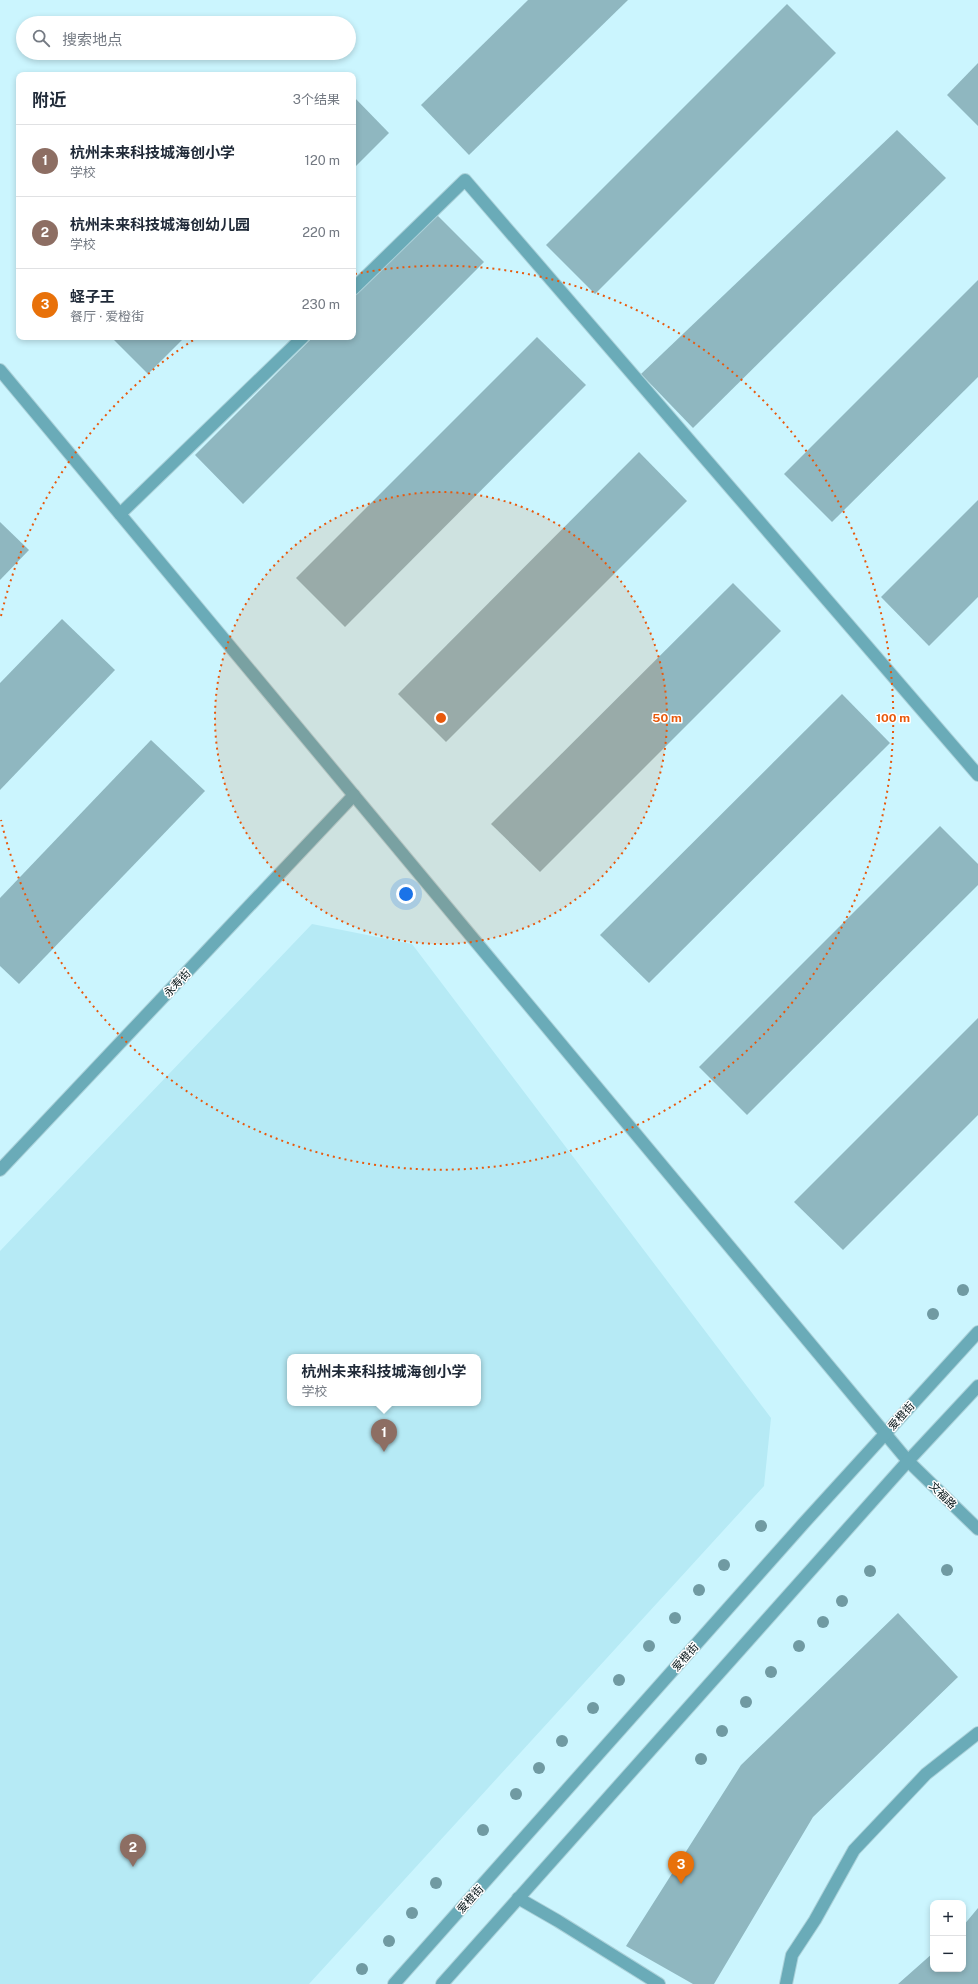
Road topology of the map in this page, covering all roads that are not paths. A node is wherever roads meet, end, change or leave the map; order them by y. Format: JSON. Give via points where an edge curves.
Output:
{"nodes":[{"id":1,"x":356,"y":286,"type":"edge"},
{"id":2,"x":300,"y":340,"type":"edge"},
{"id":3,"x":0,"y":370,"type":"edge"},
{"id":4,"x":120,"y":514,"type":"junction"},
{"id":5,"x":978,"y":775,"type":"edge"},
{"id":6,"x":354,"y":795,"type":"junction"},
{"id":7,"x":0,"y":1170,"type":"edge"},
{"id":8,"x":978,"y":1332,"type":"edge"},
{"id":9,"x":978,"y":1386,"type":"edge"},
{"id":10,"x":885,"y":1433,"type":"junction"},
{"id":11,"x":908,"y":1461,"type":"junction"},
{"id":12,"x":978,"y":1529,"type":"edge"},
{"id":13,"x":978,"y":1733,"type":"edge"},
{"id":14,"x":518,"y":1898,"type":"junction"},
{"id":15,"x":394,"y":1984,"type":"edge"},
{"id":16,"x":442,"y":1984,"type":"edge"},
{"id":17,"x":659,"y":1984,"type":"edge"},
{"id":18,"x":789,"y":1984,"type":"edge"}],
"edges":[{"from":1,"to":5,"type":"street","via":[[465,180]]},
{"from":2,"to":4,"type":"street"},
{"from":3,"to":4,"type":"street","name":"文福路"},
{"from":4,"to":6,"type":"street","name":"文福路"},
{"from":6,"to":7,"type":"street","name":"永寿街"},
{"from":6,"to":10,"type":"street","name":"文福路"},
{"from":8,"to":10,"type":"street","name":"爱橙街"},
{"from":9,"to":11,"type":"street"},
{"from":10,"to":11,"type":"street","name":"文福路"},
{"from":10,"to":15,"type":"street","name":"爱橙街"},
{"from":11,"to":12,"type":"street","name":"文福路"},
{"from":11,"to":14,"type":"street"},
{"from":13,"to":18,"type":"street","via":[[926,1774],[854,1850],[816,1920],[792,1955]]},
{"from":14,"to":16,"type":"street"},
{"from":14,"to":17,"type":"street"}]}
